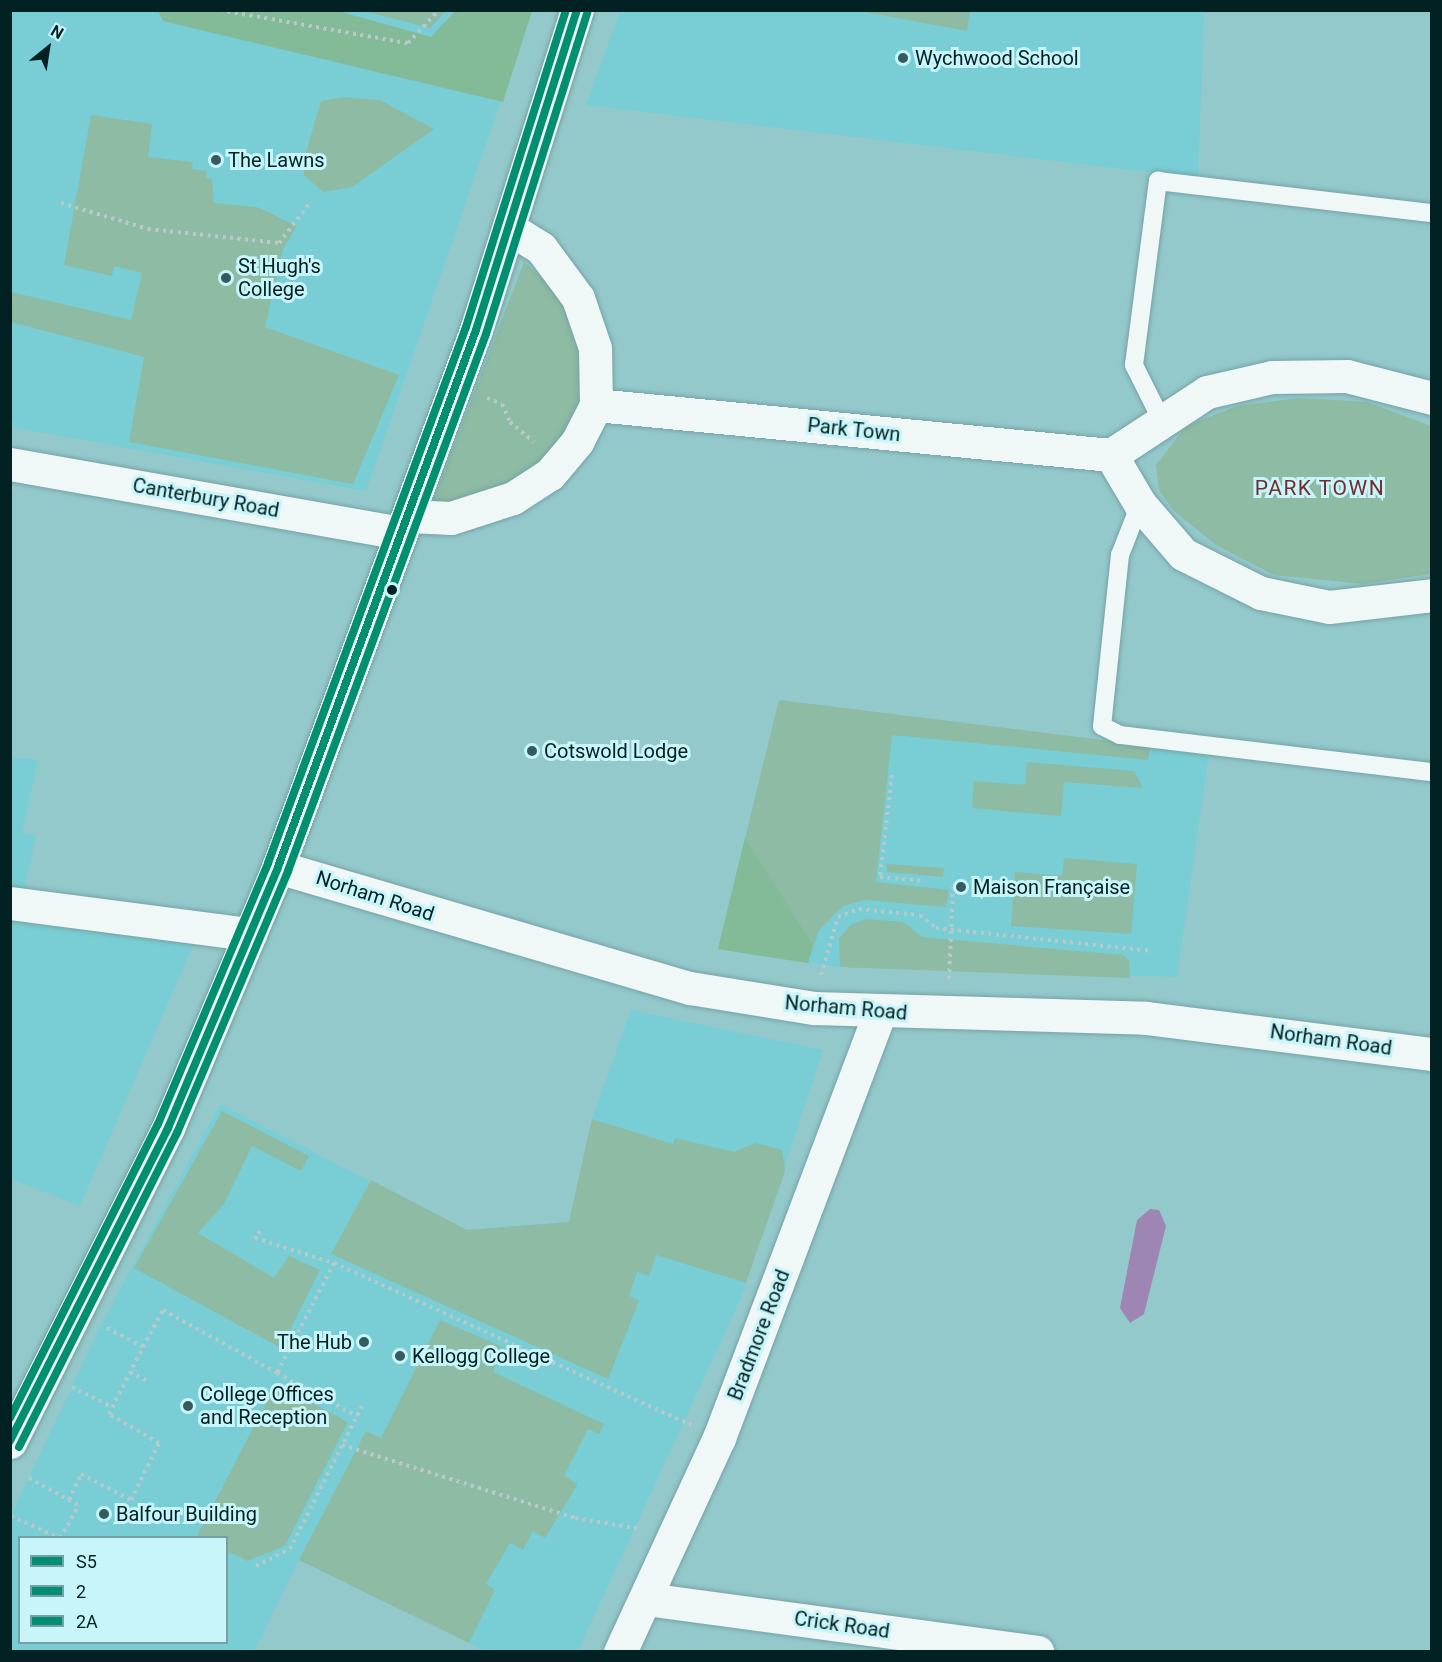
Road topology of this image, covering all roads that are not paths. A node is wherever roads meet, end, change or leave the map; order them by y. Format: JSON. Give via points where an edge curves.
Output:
{"nodes":[{"id":1,"x":577,"y":10,"type":"edge"},
{"id":2,"x":1431,"y":213,"type":"edge"},
{"id":3,"x":510,"y":229,"type":"junction"},
{"id":4,"x":1431,"y":398,"type":"edge"},
{"id":5,"x":597,"y":405,"type":"junction"},
{"id":6,"x":1162,"y":421,"type":"junction"},
{"id":7,"x":1111,"y":455,"type":"junction"},
{"id":8,"x":10,"y":464,"type":"edge"},
{"id":9,"x":1140,"y":504,"type":"junction"},
{"id":10,"x":405,"y":525,"type":"junction"},
{"id":11,"x":1431,"y":595,"type":"edge"},
{"id":12,"x":1431,"y":772,"type":"edge"},
{"id":13,"x":278,"y":867,"type":"junction"},
{"id":14,"x":10,"y":903,"type":"edge"},
{"id":15,"x":250,"y":934,"type":"junction"},
{"id":16,"x":880,"y":1012,"type":"junction"},
{"id":17,"x":1431,"y":1054,"type":"edge"},
{"id":18,"x":10,"y":1443,"type":"edge"},
{"id":19,"x":647,"y":1599,"type":"junction"},
{"id":20,"x":620,"y":1652,"type":"edge"},
{"id":21,"x":1036,"y":1652,"type":"edge"}],
"edges":[{"from":1,"to":3,"type":"street"},
{"from":2,"to":6,"type":"lane","via":[[1158,181],[1134,365]]},
{"from":3,"to":5,"type":"street","via":[[541,248],[578,298],[595,348]]},
{"from":3,"to":10,"type":"street"},
{"from":4,"to":6,"type":"street","via":[[1347,376],[1272,377],[1207,392]]},
{"from":5,"to":7,"type":"street","name":"Park Town"},
{"from":5,"to":10,"type":"street","via":[[578,442],[550,474],[513,498],[451,518]]},
{"from":6,"to":7,"type":"street"},
{"from":7,"to":9,"type":"street"},
{"from":8,"to":10,"type":"street","name":"Canterbury Road"},
{"from":9,"to":11,"type":"street","via":[[1183,554],[1261,593],[1329,607]]},
{"from":9,"to":12,"type":"lane","via":[[1120,555],[1102,726],[1120,735]]},
{"from":10,"to":13,"type":"street"},
{"from":13,"to":15,"type":"street"},
{"from":13,"to":16,"type":"street","name":"Norham Road","via":[[679,985],[814,1008]]},
{"from":14,"to":15,"type":"street"},
{"from":15,"to":18,"type":"street","via":[[168,1128]]},
{"from":16,"to":17,"type":"street","name":"Norham Road","via":[[1146,1018]]},
{"from":16,"to":19,"type":"street","name":"Bradmore Road","via":[[719,1438]]},
{"from":19,"to":20,"type":"street","name":"Bradmore Road"},
{"from":19,"to":21,"type":"street","name":"Crick Road"}]}
